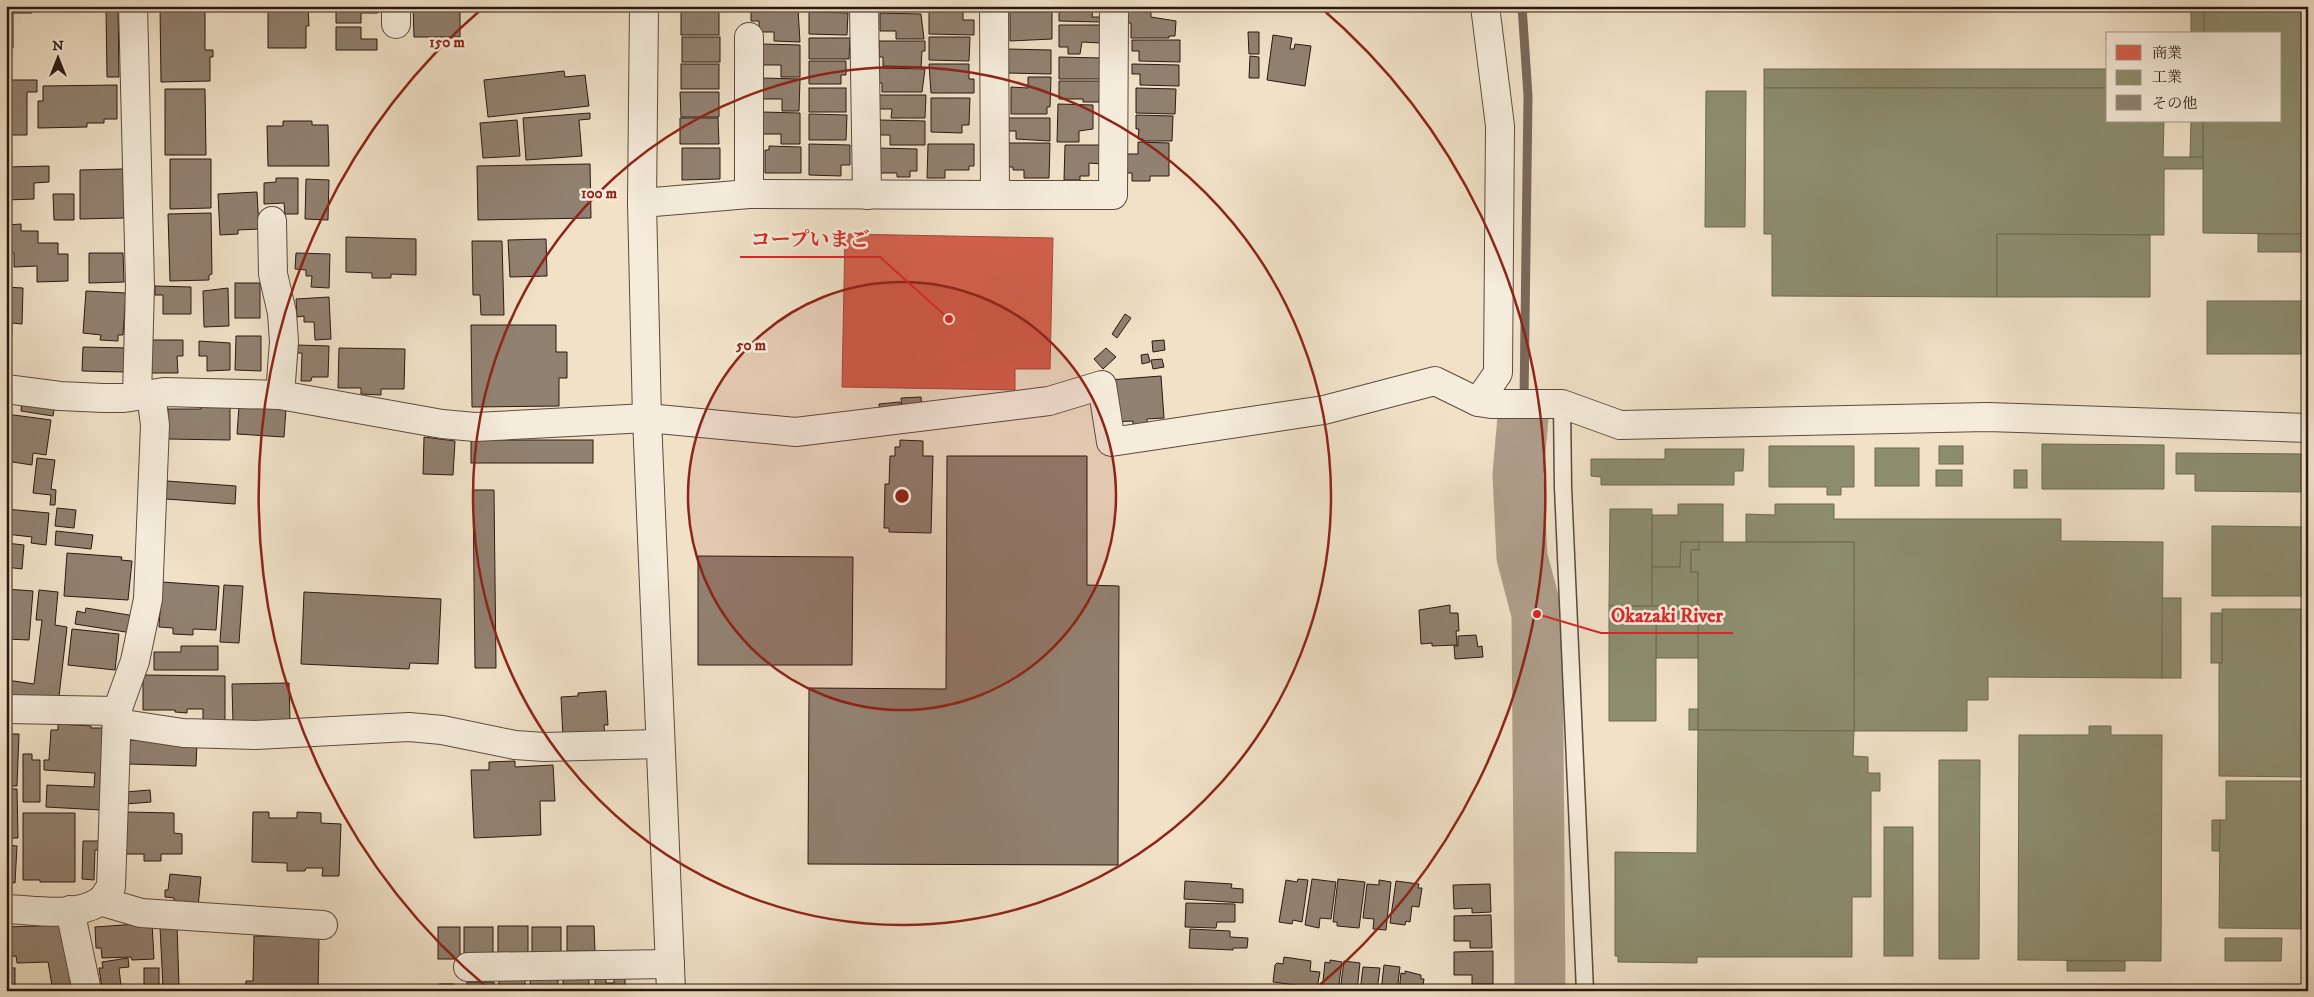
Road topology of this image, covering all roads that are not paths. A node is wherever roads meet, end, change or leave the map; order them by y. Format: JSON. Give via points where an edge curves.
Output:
{"nodes":[{"id":1,"x":134,"y":6,"type":"edge"},
{"id":2,"x":644,"y":6,"type":"edge"},
{"id":3,"x":864,"y":6,"type":"edge"},
{"id":4,"x":994,"y":6,"type":"edge"},
{"id":5,"x":1114,"y":6,"type":"edge"},
{"id":6,"x":1485,"y":6,"type":"edge"},
{"id":7,"x":748,"y":37,"type":"dead end"},
{"id":8,"x":749,"y":194,"type":"junction"},
{"id":9,"x":867,"y":195,"type":"junction"},
{"id":10,"x":995,"y":195,"type":"junction"},
{"id":11,"x":642,"y":203,"type":"junction"},
{"id":12,"x":279,"y":238,"type":"dead end"},
{"id":13,"x":6,"y":389,"type":"edge"},
{"id":14,"x":144,"y":395,"type":"junction"},
{"id":15,"x":280,"y":395,"type":"junction"},
{"id":16,"x":1484,"y":403,"type":"junction"},
{"id":17,"x":1556,"y":404,"type":"junction"},
{"id":18,"x":647,"y":418,"type":"junction"},
{"id":19,"x":2308,"y":428,"type":"edge"},
{"id":20,"x":6,"y":709,"type":"edge"},
{"id":21,"x":117,"y":717,"type":"junction"},
{"id":22,"x":659,"y":744,"type":"junction"},
{"id":23,"x":100,"y":901,"type":"junction"},
{"id":24,"x":6,"y":909,"type":"edge"},
{"id":25,"x":70,"y":910,"type":"junction"},
{"id":26,"x":323,"y":925,"type":"dead end"},
{"id":27,"x":670,"y":964,"type":"junction"},
{"id":28,"x":468,"y":968,"type":"dead end"},
{"id":29,"x":87,"y":991,"type":"edge"},
{"id":30,"x":671,"y":991,"type":"edge"},
{"id":31,"x":1585,"y":991,"type":"edge"}],
"edges":[{"from":1,"to":14,"type":"street"},
{"from":2,"to":11,"type":"street"},
{"from":3,"to":9,"type":"street"},
{"from":4,"to":10,"type":"street"},
{"from":5,"to":10,"type":"street","via":[[1113,195]]},
{"from":6,"to":16,"type":"street","via":[[1500,126],[1498,373]]},
{"from":7,"to":8,"type":"street"},
{"from":8,"to":9,"type":"street"},
{"from":8,"to":11,"type":"street"},
{"from":9,"to":10,"type":"street"},
{"from":11,"to":18,"type":"street"},
{"from":12,"to":15,"type":"street","via":[[273,274],[282,313],[284,342]]},
{"from":13,"to":14,"type":"street","via":[[103,398]]},
{"from":14,"to":15,"type":"street","via":[[218,392]]},
{"from":14,"to":21,"type":"street","via":[[155,425],[148,599],[135,661]]},
{"from":15,"to":18,"type":"street","via":[[475,427]]},
{"from":16,"to":17,"type":"street"},
{"from":16,"to":18,"type":"street","via":[[1435,381],[1324,410],[1110,442],[1102,385],[1049,401],[796,432]]},
{"from":17,"to":19,"type":"street","via":[[1620,425],[1987,416]]},
{"from":17,"to":31,"type":"lane"},
{"from":18,"to":22,"type":"street"},
{"from":20,"to":21,"type":"street"},
{"from":21,"to":22,"type":"street","via":[[183,733],[256,734],[409,727],[544,747]]},
{"from":21,"to":23,"type":"street","via":[[111,887]]},
{"from":22,"to":27,"type":"street"},
{"from":23,"to":25,"type":"street","via":[[83,910]]},
{"from":23,"to":26,"type":"street","via":[[141,913]]},
{"from":24,"to":25,"type":"street"},
{"from":25,"to":29,"type":"street"},
{"from":27,"to":28,"type":"street"},
{"from":27,"to":30,"type":"street"}]}
